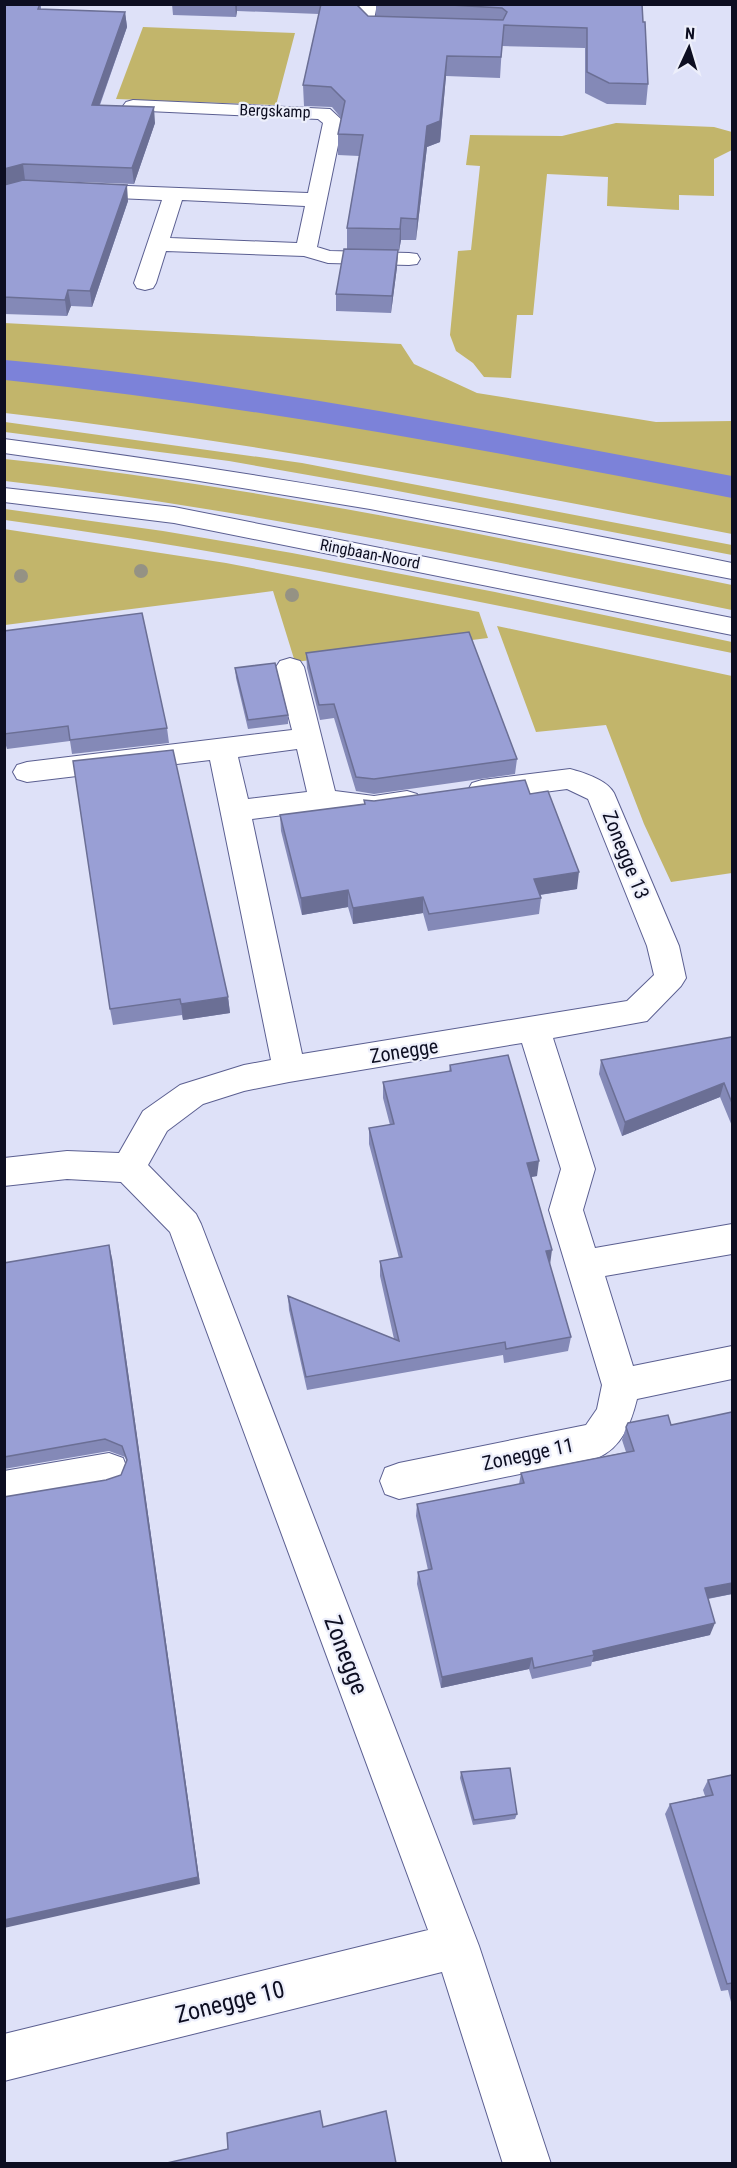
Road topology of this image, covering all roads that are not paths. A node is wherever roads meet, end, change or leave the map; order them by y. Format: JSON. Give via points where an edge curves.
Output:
{"nodes":[{"id":1,"x":368,"y":4,"type":"edge"},
{"id":2,"x":418,"y":31,"type":"edge"},
{"id":3,"x":133,"y":106,"type":"edge"},
{"id":4,"x":4,"y":193,"type":"edge"},
{"id":5,"x":174,"y":194,"type":"junction"},
{"id":6,"x":317,"y":200,"type":"junction"},
{"id":7,"x":158,"y":244,"type":"junction"},
{"id":8,"x":306,"y":250,"type":"junction"},
{"id":9,"x":409,"y":259,"type":"dead end"},
{"id":10,"x":145,"y":283,"type":"dead end"},
{"id":11,"x":4,"y":446,"type":"edge"},
{"id":12,"x":4,"y":495,"type":"edge"},
{"id":13,"x":732,"y":571,"type":"edge"},
{"id":14,"x":732,"y":627,"type":"edge"},
{"id":15,"x":290,"y":667,"type":"dead end"},
{"id":16,"x":308,"y":738,"type":"junction"},
{"id":17,"x":222,"y":749,"type":"junction"},
{"id":18,"x":27,"y":772,"type":"dead end"},
{"id":19,"x":323,"y":800,"type":"junction"},
{"id":20,"x":236,"y":811,"type":"junction"},
{"id":21,"x":663,"y":946,"type":"joint"},
{"id":22,"x":534,"y":1030,"type":"junction"},
{"id":23,"x":289,"y":1069,"type":"junction"},
{"id":24,"x":129,"y":1168,"type":"junction"},
{"id":25,"x":4,"y":1172,"type":"edge"},
{"id":26,"x":732,"y":1239,"type":"edge"},
{"id":27,"x":583,"y":1265,"type":"junction"},
{"id":28,"x":732,"y":1363,"type":"edge"},
{"id":29,"x":621,"y":1385,"type":"junction"},
{"id":30,"x":109,"y":1471,"type":"dead end"},
{"id":31,"x":399,"y":1480,"type":"dead end"},
{"id":32,"x":4,"y":1490,"type":"edge"},
{"id":33,"x":456,"y":1946,"type":"junction"},
{"id":34,"x":4,"y":2058,"type":"edge"},
{"id":35,"x":527,"y":2163,"type":"edge"}],
"edges":[{"from":1,"to":2,"type":"street","via":[[365,21],[374,30]]},
{"from":3,"to":6,"type":"street","name":"Bergskamp","via":[[323,113],[333,121]]},
{"from":4,"to":5,"type":"street","via":[[25,188]]},
{"from":5,"to":6,"type":"street"},
{"from":5,"to":7,"type":"street"},
{"from":6,"to":8,"type":"street","name":"Bergskamp"},
{"from":7,"to":8,"type":"street"},
{"from":7,"to":10,"type":"street"},
{"from":8,"to":9,"type":"street","via":[[328,257]]},
{"from":11,"to":13,"type":"street","via":[[150,464],[365,500]]},
{"from":12,"to":14,"type":"street","name":"Ringbaan-Noord","via":[[174,514]]},
{"from":15,"to":16,"type":"street"},
{"from":16,"to":17,"type":"street"},
{"from":16,"to":19,"type":"street"},
{"from":17,"to":18,"type":"street"},
{"from":17,"to":20,"type":"street"},
{"from":19,"to":20,"type":"street","name":"Zonegge 13"},
{"from":19,"to":21,"type":"street","name":"Zonegge 13","via":[[374,806],[570,779],[600,793]]},
{"from":20,"to":23,"type":"street"},
{"from":21,"to":22,"type":"street","name":"Zonegge","via":[[670,978],[636,1012]]},
{"from":22,"to":23,"type":"street","name":"Zonegge"},
{"from":22,"to":27,"type":"street","via":[[578,1169],[566,1210]]},
{"from":23,"to":24,"type":"street","name":"Zonegge","via":[[192,1094],[155,1121]]},
{"from":24,"to":25,"type":"street","via":[[67,1165]]},
{"from":24,"to":33,"type":"street","name":"Zonegge","via":[[184,1224]]},
{"from":26,"to":27,"type":"street"},
{"from":27,"to":29,"type":"street"},
{"from":28,"to":29,"type":"street"},
{"from":29,"to":31,"type":"street","name":"Zonegge 11","via":[[614,1416],[597,1440]]},
{"from":30,"to":32,"type":"street"},
{"from":33,"to":34,"type":"street","name":"Zonegge 10"},
{"from":33,"to":35,"type":"street","name":"Zonegge"}]}
